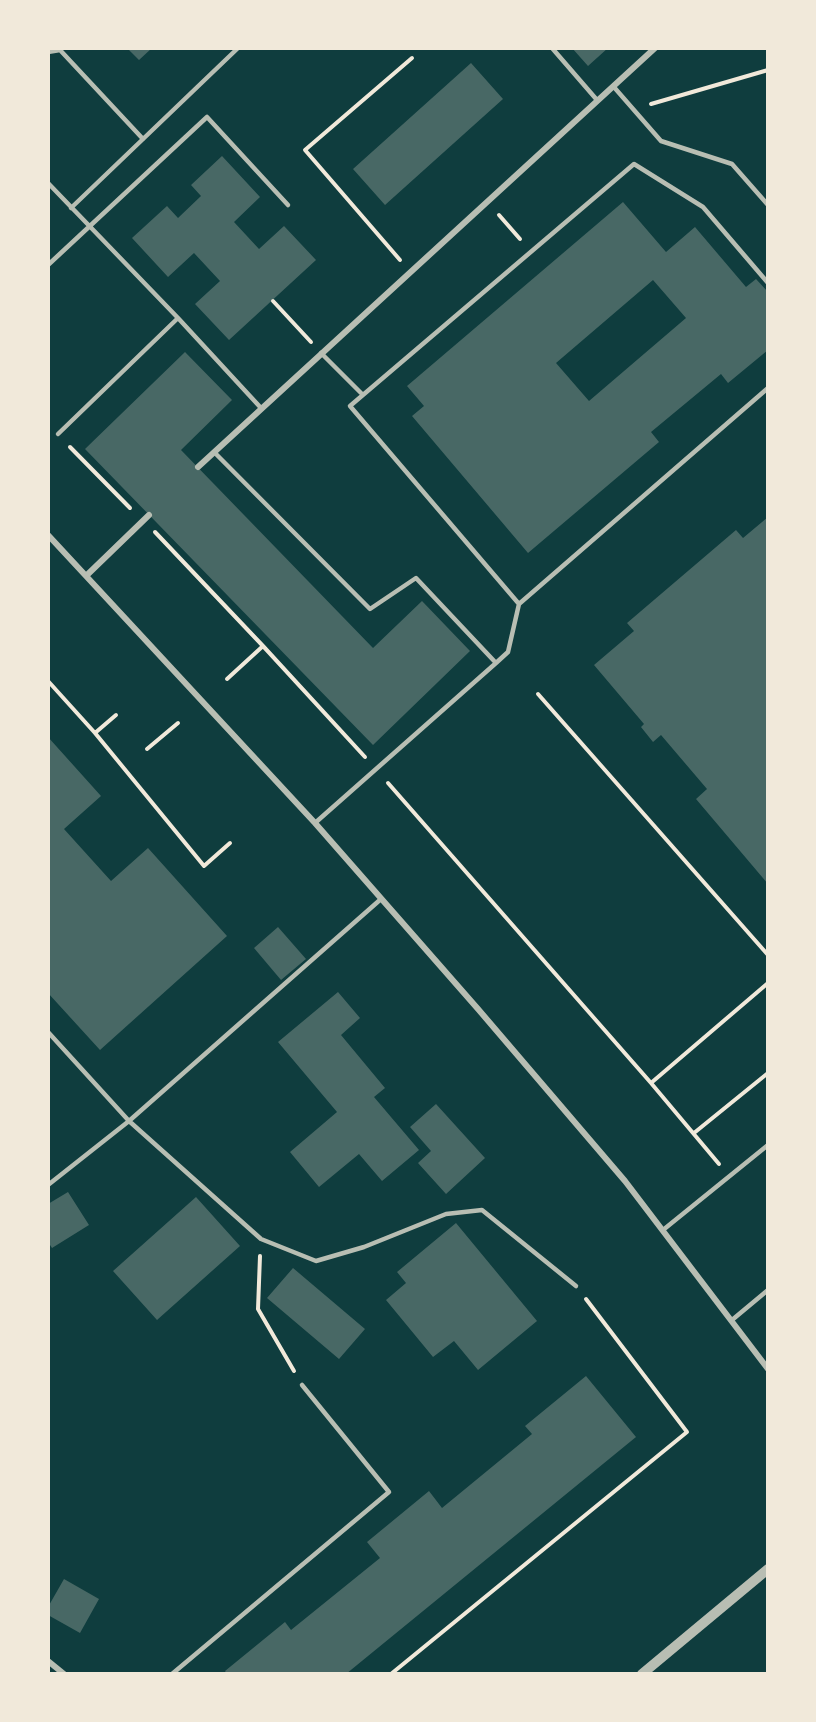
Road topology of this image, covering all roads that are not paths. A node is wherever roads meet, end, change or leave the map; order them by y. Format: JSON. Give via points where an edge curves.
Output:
{"nodes":[{"id":1,"x":238,"y":48,"type":"edge"},
{"id":2,"x":552,"y":48,"type":"edge"},
{"id":3,"x":655,"y":48,"type":"edge"},
{"id":4,"x":48,"y":52,"type":"edge"},
{"id":5,"x":613,"y":86,"type":"junction"},
{"id":6,"x":597,"y":100,"type":"junction"},
{"id":7,"x":143,"y":139,"type":"junction"},
{"id":8,"x":48,"y":183,"type":"edge"},
{"id":9,"x":768,"y":204,"type":"edge"},
{"id":10,"x":288,"y":205,"type":"dead end"},
{"id":11,"x":71,"y":208,"type":"junction"},
{"id":12,"x":90,"y":226,"type":"junction"},
{"id":13,"x":48,"y":266,"type":"edge"},
{"id":14,"x":768,"y":283,"type":"edge"},
{"id":15,"x":178,"y":318,"type":"junction"},
{"id":16,"x":321,"y":353,"type":"junction"},
{"id":17,"x":768,"y":388,"type":"edge"},
{"id":18,"x":363,"y":395,"type":"junction"},
{"id":19,"x":261,"y":408,"type":"junction"},
{"id":20,"x":58,"y":434,"type":"road end"},
{"id":21,"x":214,"y":452,"type":"junction"},
{"id":22,"x":198,"y":467,"type":"dead end"},
{"id":23,"x":149,"y":515,"type":"dead end"},
{"id":24,"x":48,"y":535,"type":"edge"},
{"id":25,"x":87,"y":575,"type":"junction"},
{"id":26,"x":519,"y":604,"type":"junction"},
{"id":27,"x":496,"y":663,"type":"junction"},
{"id":28,"x":315,"y":823,"type":"junction"},
{"id":29,"x":381,"y":899,"type":"junction"},
{"id":30,"x":48,"y":1032,"type":"edge"},
{"id":31,"x":129,"y":1121,"type":"junction"},
{"id":32,"x":768,"y":1145,"type":"edge"},
{"id":33,"x":48,"y":1185,"type":"edge"},
{"id":34,"x":663,"y":1230,"type":"junction"},
{"id":35,"x":576,"y":1286,"type":"road end"},
{"id":36,"x":768,"y":1290,"type":"edge"},
{"id":37,"x":732,"y":1320,"type":"junction"},
{"id":38,"x":768,"y":1369,"type":"edge"},
{"id":39,"x":302,"y":1385,"type":"road end"},
{"id":40,"x":768,"y":1569,"type":"edge"},
{"id":41,"x":48,"y":1661,"type":"edge"},
{"id":42,"x":64,"y":1674,"type":"edge"},
{"id":43,"x":172,"y":1674,"type":"edge"},
{"id":44,"x":642,"y":1674,"type":"edge"}],
"edges":[{"from":1,"to":7,"type":"lane"},
{"from":2,"to":6,"type":"lane"},
{"from":3,"to":5,"type":"street"},
{"from":4,"to":7,"type":"lane","via":[[60,50]]},
{"from":5,"to":6,"type":"street"},
{"from":5,"to":9,"type":"lane","via":[[660,141],[732,164]]},
{"from":6,"to":16,"type":"street"},
{"from":7,"to":11,"type":"lane"},
{"from":8,"to":11,"type":"lane"},
{"from":10,"to":12,"type":"lane","via":[[207,117]]},
{"from":11,"to":12,"type":"lane"},
{"from":12,"to":13,"type":"lane"},
{"from":12,"to":15,"type":"lane"},
{"from":14,"to":18,"type":"lane","via":[[703,207],[634,164]]},
{"from":15,"to":19,"type":"lane"},
{"from":15,"to":20,"type":"lane"},
{"from":16,"to":18,"type":"lane"},
{"from":16,"to":19,"type":"street"},
{"from":17,"to":26,"type":"lane"},
{"from":18,"to":26,"type":"lane","via":[[350,406]]},
{"from":19,"to":21,"type":"street"},
{"from":21,"to":22,"type":"street"},
{"from":21,"to":27,"type":"lane","via":[[370,609],[416,578]]},
{"from":23,"to":25,"type":"street"},
{"from":24,"to":25,"type":"street"},
{"from":25,"to":28,"type":"street"},
{"from":26,"to":27,"type":"lane","via":[[508,652]]},
{"from":27,"to":28,"type":"lane"},
{"from":28,"to":29,"type":"street"},
{"from":29,"to":31,"type":"lane"},
{"from":29,"to":34,"type":"street"},
{"from":30,"to":31,"type":"lane"},
{"from":31,"to":33,"type":"lane"},
{"from":31,"to":35,"type":"lane","via":[[261,1239],[316,1261],[364,1247],[446,1214],[482,1210]]},
{"from":32,"to":34,"type":"lane"},
{"from":34,"to":37,"type":"street"},
{"from":36,"to":37,"type":"lane"},
{"from":37,"to":38,"type":"street"},
{"from":39,"to":43,"type":"lane","via":[[389,1492]]},
{"from":40,"to":44,"type":"street"},
{"from":41,"to":42,"type":"street"}]}
